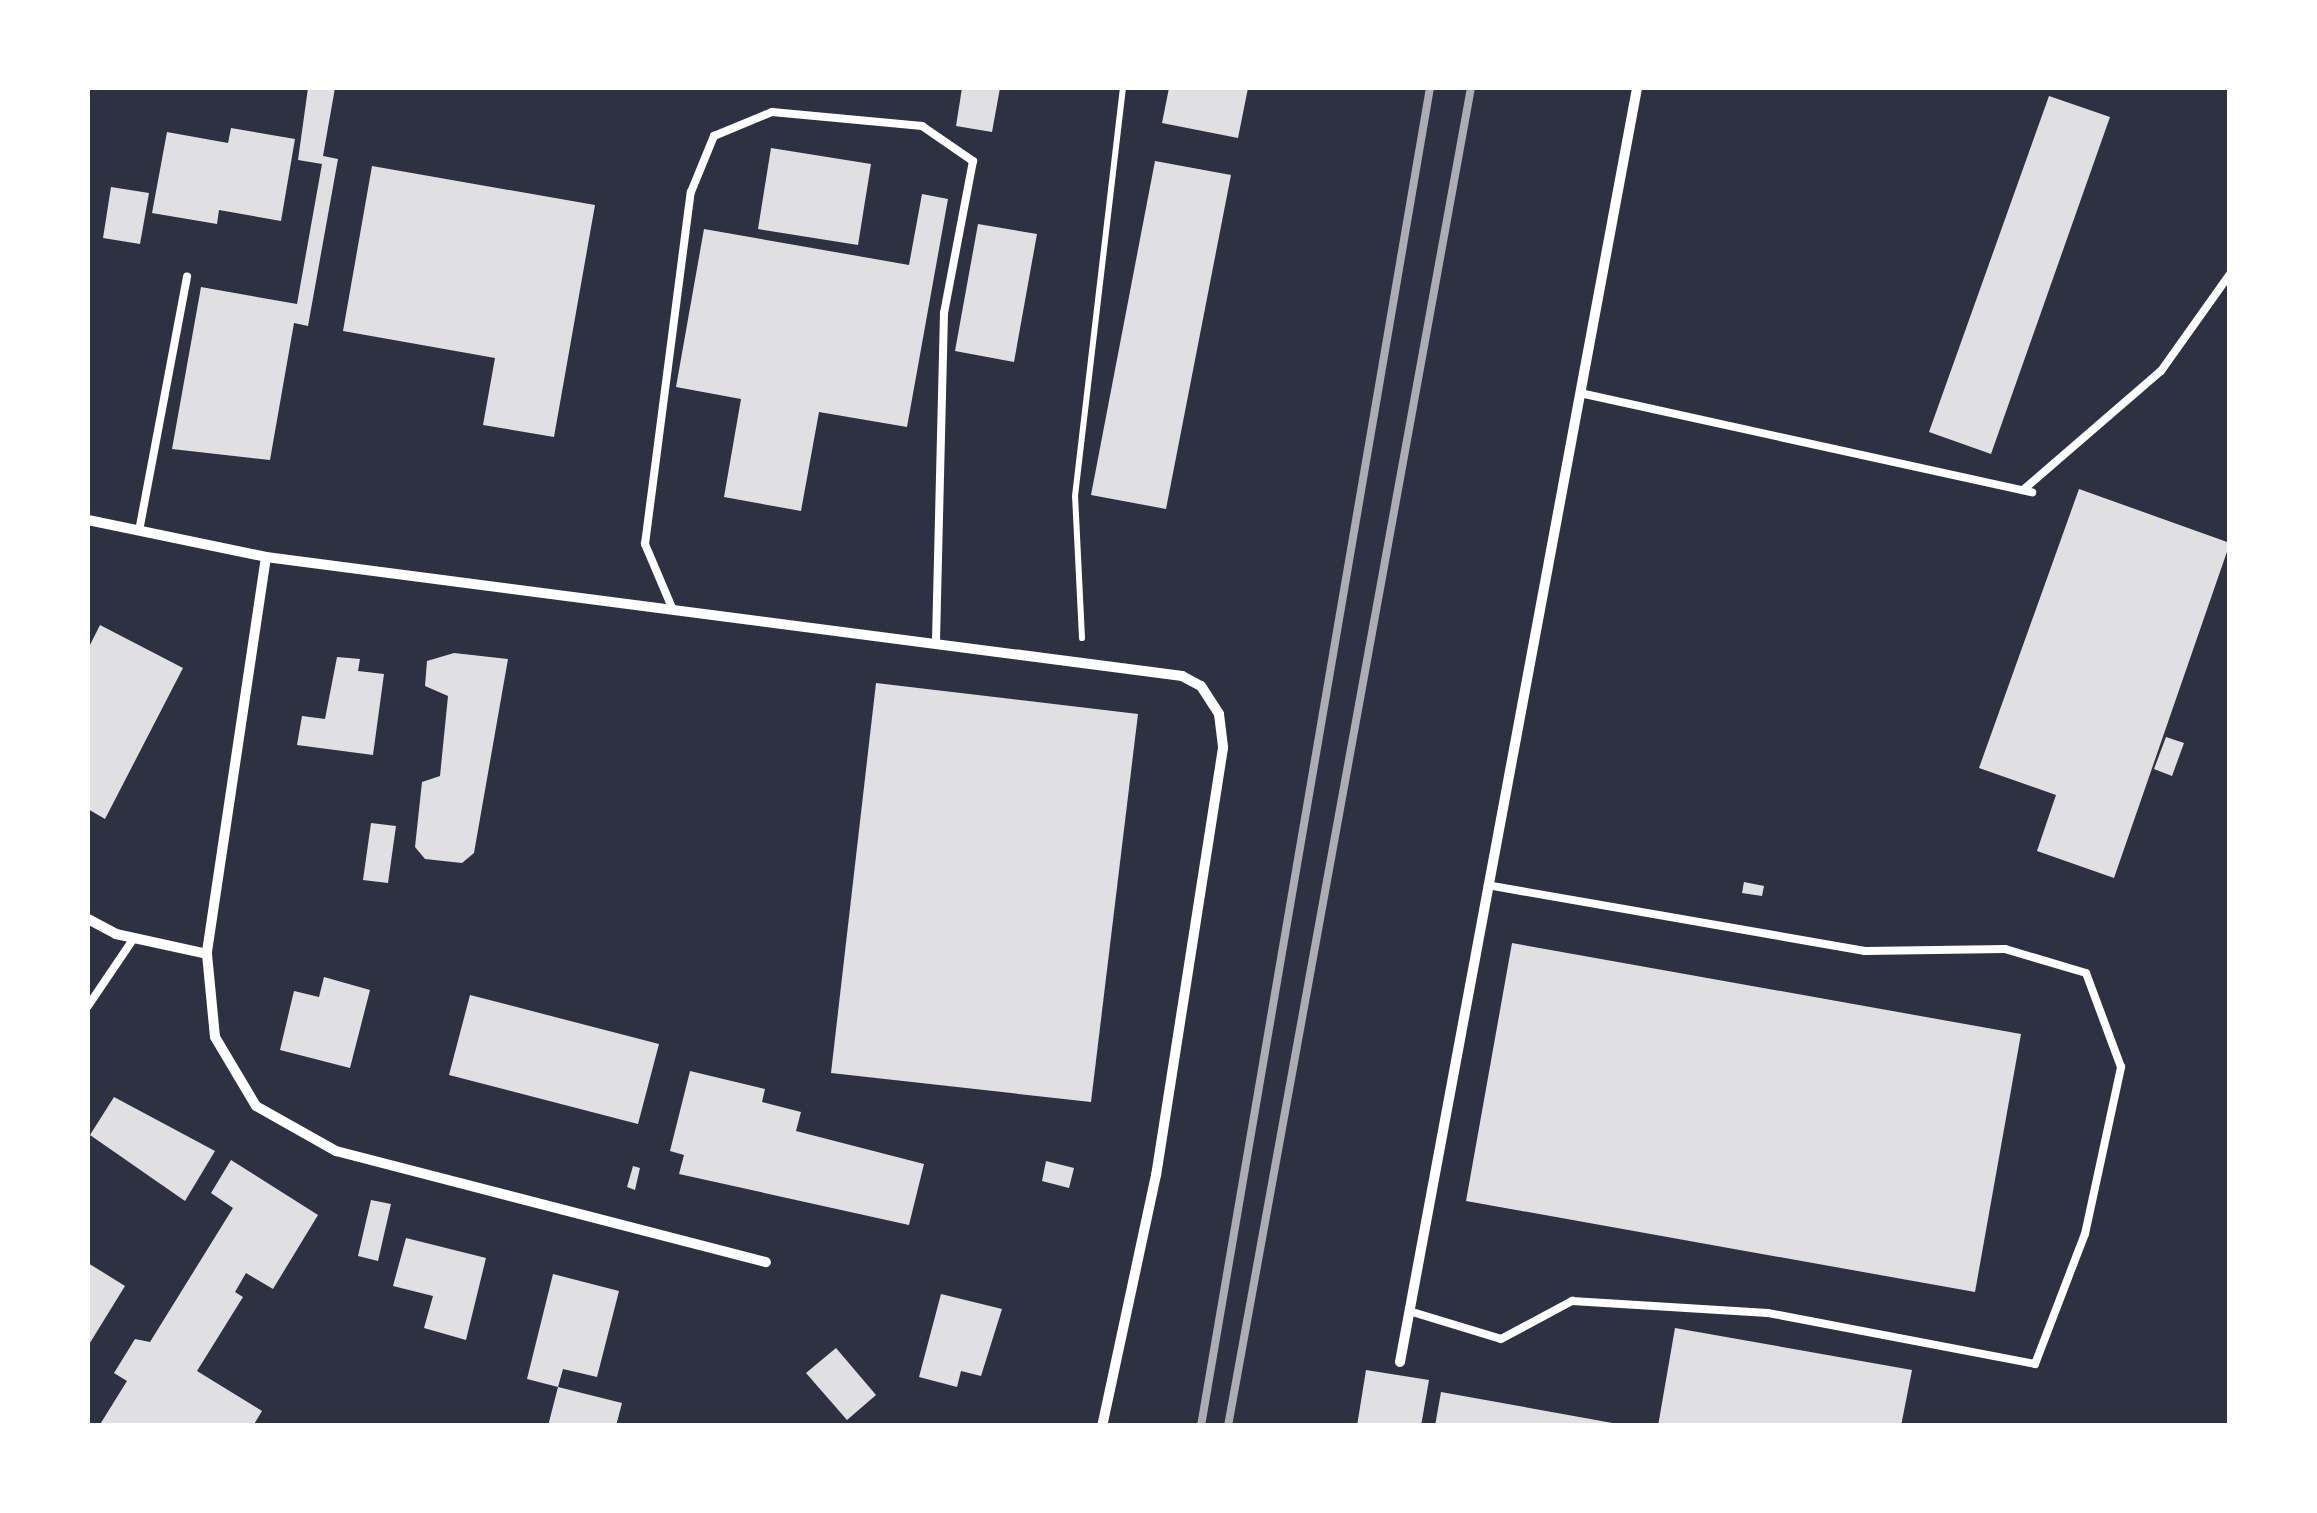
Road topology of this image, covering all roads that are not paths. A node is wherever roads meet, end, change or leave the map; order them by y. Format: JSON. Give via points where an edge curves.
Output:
{"nodes":[{"id":1,"x":1637,"y":88,"type":"edge"},
{"id":2,"x":2230,"y":274,"type":"edge"},
{"id":3,"x":187,"y":276,"type":"dead end"},
{"id":4,"x":1580,"y":392,"type":"junction"},
{"id":5,"x":88,"y":520,"type":"edge"},
{"id":6,"x":139,"y":531,"type":"junction"},
{"id":7,"x":266,"y":557,"type":"junction"},
{"id":8,"x":673,"y":610,"type":"junction"},
{"id":9,"x":936,"y":644,"type":"junction"},
{"id":10,"x":1488,"y":884,"type":"junction"},
{"id":11,"x":88,"y":919,"type":"edge"},
{"id":12,"x":134,"y":938,"type":"junction"},
{"id":13,"x":207,"y":954,"type":"junction"},
{"id":14,"x":88,"y":1006,"type":"edge"},
{"id":15,"x":766,"y":1262,"type":"dead end"},
{"id":16,"x":1409,"y":1311,"type":"junction"},
{"id":17,"x":1400,"y":1362,"type":"dead end"},
{"id":18,"x":1102,"y":1426,"type":"edge"}],
"edges":[{"from":1,"to":4,"type":"street"},
{"from":2,"to":4,"type":"lane","via":[[2161,370],[2028,491]]},
{"from":3,"to":6,"type":"lane"},
{"from":4,"to":10,"type":"street"},
{"from":5,"to":6,"type":"street"},
{"from":6,"to":7,"type":"street"},
{"from":7,"to":8,"type":"street"},
{"from":7,"to":13,"type":"street"},
{"from":8,"to":9,"type":"street"},
{"from":8,"to":9,"type":"lane","via":[[645,544],[691,192],[714,136],[772,112],[922,126],[973,161],[944,312]]},
{"from":9,"to":18,"type":"street","via":[[1182,676],[1201,686],[1219,714],[1224,748],[1156,1175]]},
{"from":10,"to":16,"type":"street"},
{"from":10,"to":16,"type":"lane","via":[[1865,952],[2005,948],[2086,973],[2121,1067],[2085,1234],[2034,1364],[1768,1313],[1572,1300],[1501,1339]]},
{"from":11,"to":12,"type":"street"},
{"from":12,"to":13,"type":"street"},
{"from":12,"to":14,"type":"lane"},
{"from":13,"to":15,"type":"street","via":[[214,1036],[256,1106],[304,1133],[336,1150]]},
{"from":16,"to":17,"type":"street"}]}
